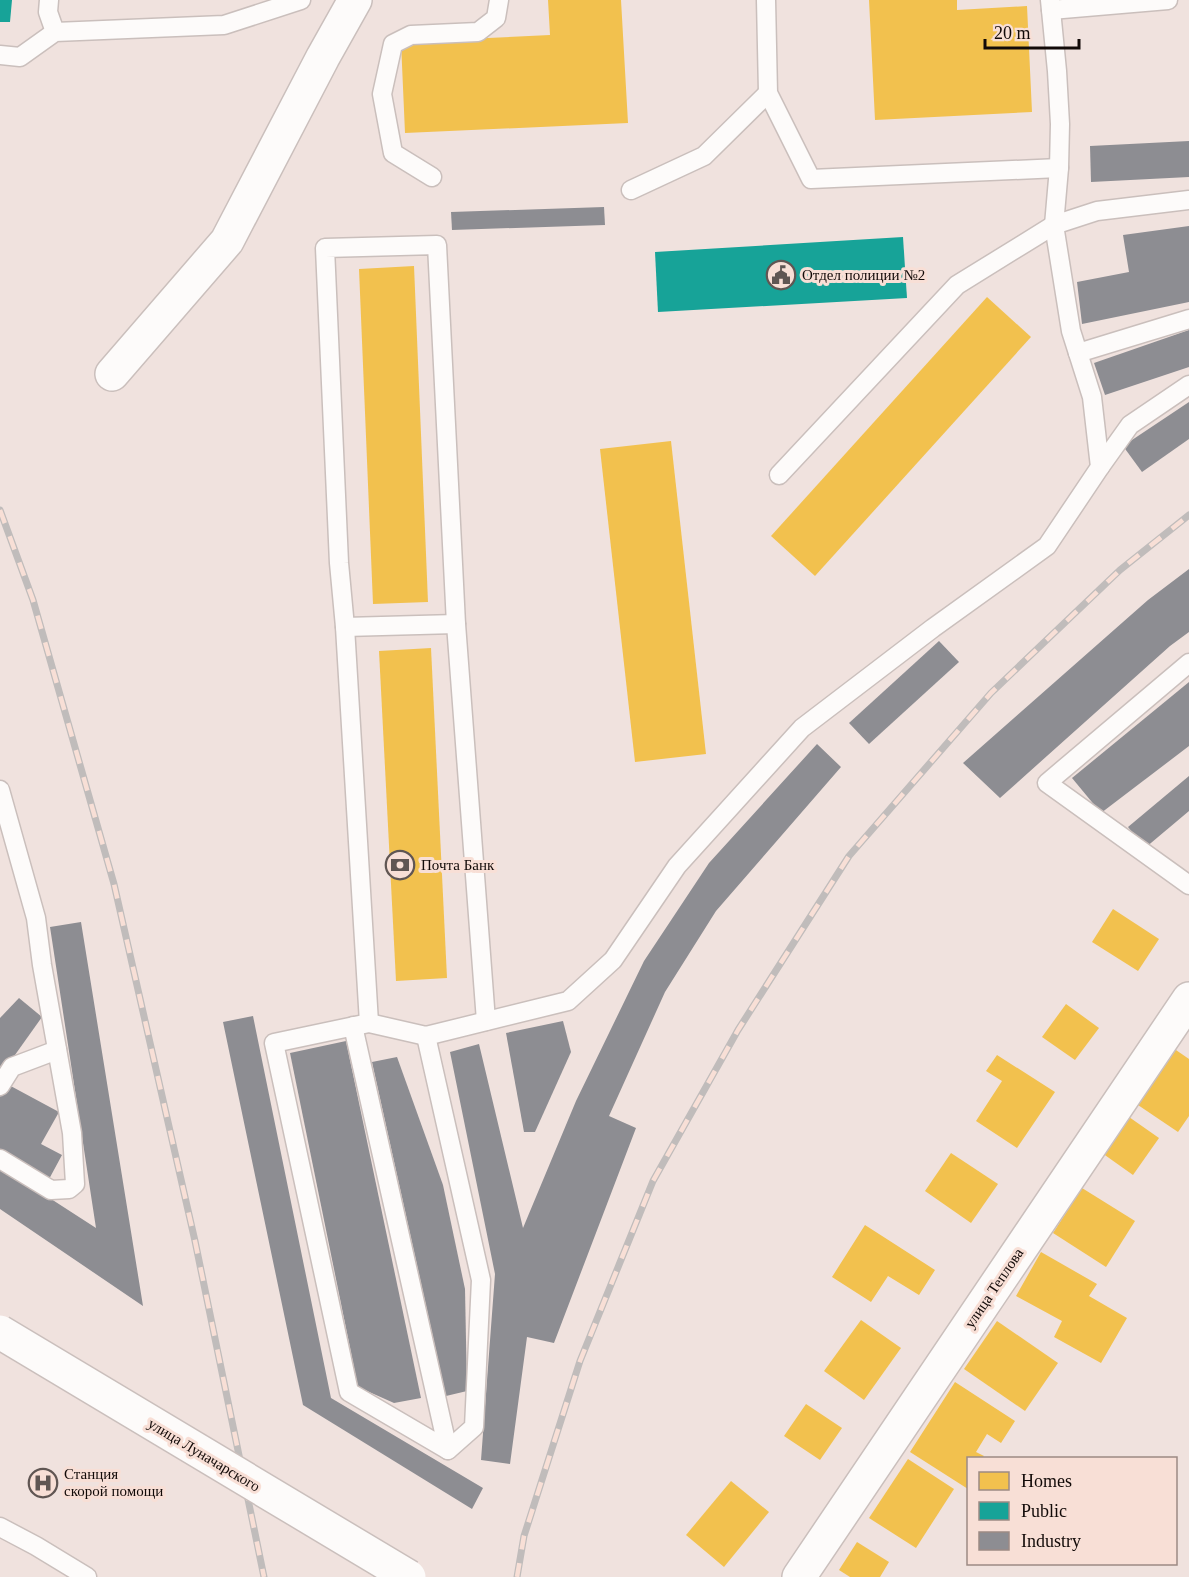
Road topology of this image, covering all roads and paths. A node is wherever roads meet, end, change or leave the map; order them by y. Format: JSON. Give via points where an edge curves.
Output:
{"nodes":[{"id":1,"x":49,"y":0,"type":"edge"},
{"id":2,"x":301,"y":0,"type":"edge"},
{"id":3,"x":355,"y":0,"type":"edge"},
{"id":4,"x":499,"y":0,"type":"edge"},
{"id":5,"x":766,"y":0,"type":"edge"},
{"id":6,"x":1168,"y":0,"type":"edge"},
{"id":7,"x":1051,"y":5,"type":"edge"},
{"id":8,"x":55,"y":32,"type":"junction"},
{"id":9,"x":0,"y":55,"type":"edge"},
{"id":10,"x":768,"y":93,"type":"junction"},
{"id":11,"x":1059,"y":168,"type":"junction"},
{"id":12,"x":432,"y":177,"type":"dead end"},
{"id":13,"x":631,"y":190,"type":"dead end"},
{"id":14,"x":1189,"y":200,"type":"edge"},
{"id":15,"x":1054,"y":225,"type":"junction"},
{"id":16,"x":1189,"y":319,"type":"edge"},
{"id":17,"x":1078,"y":353,"type":"junction"},
{"id":18,"x":112,"y":374,"type":"dead end"},
{"id":19,"x":1189,"y":385,"type":"edge"},
{"id":20,"x":1100,"y":467,"type":"junction"},
{"id":21,"x":779,"y":475,"type":"dead end"},
{"id":22,"x":456,"y":624,"type":"junction"},
{"id":23,"x":345,"y":627,"type":"junction"},
{"id":24,"x":1189,"y":663,"type":"edge"},
{"id":25,"x":0,"y":790,"type":"edge"},
{"id":26,"x":1189,"y":885,"type":"edge"},
{"id":27,"x":1189,"y":999,"type":"edge"},
{"id":28,"x":486,"y":1022,"type":"junction"},
{"id":29,"x":361,"y":1024,"type":"junction"},
{"id":30,"x":426,"y":1036,"type":"junction"},
{"id":31,"x":57,"y":1050,"type":"junction"},
{"id":32,"x":0,"y":1086,"type":"edge"},
{"id":33,"x":0,"y":1159,"type":"edge"},
{"id":34,"x":0,"y":1332,"type":"edge"},
{"id":35,"x":448,"y":1450,"type":"junction"},
{"id":36,"x":0,"y":1527,"type":"edge"},
{"id":37,"x":87,"y":1577,"type":"edge"},
{"id":38,"x":409,"y":1577,"type":"edge"},
{"id":39,"x":799,"y":1577,"type":"edge"}],
"edges":[{"from":1,"to":8,"type":"lane","via":[[48,12]]},
{"from":2,"to":8,"type":"lane","via":[[224,25]]},
{"from":3,"to":18,"type":"street","via":[[226,241]]},
{"from":4,"to":12,"type":"lane","via":[[496,18],[478,32],[411,35],[393,44],[382,94],[393,153]]},
{"from":5,"to":10,"type":"lane"},
{"from":6,"to":7,"type":"lane"},
{"from":7,"to":11,"type":"lane","via":[[1060,124]]},
{"from":8,"to":9,"type":"lane","via":[[20,57]]},
{"from":10,"to":11,"type":"lane","via":[[811,179]]},
{"from":10,"to":13,"type":"lane","via":[[704,156]]},
{"from":11,"to":15,"type":"lane"},
{"from":14,"to":15,"type":"lane","via":[[1097,211]]},
{"from":15,"to":17,"type":"lane"},
{"from":15,"to":21,"type":"lane","via":[[957,285]]},
{"from":16,"to":17,"type":"lane"},
{"from":17,"to":20,"type":"lane","via":[[1092,397]]},
{"from":19,"to":20,"type":"lane","via":[[1130,425]]},
{"from":20,"to":28,"type":"lane","via":[[1047,546],[802,728],[677,866],[613,960],[568,1001]]},
{"from":22,"to":23,"type":"lane"},
{"from":22,"to":23,"type":"lane","via":[[438,245],[325,249]]},
{"from":22,"to":28,"type":"lane"},
{"from":23,"to":29,"type":"lane"},
{"from":24,"to":26,"type":"lane","via":[[1047,783]]},
{"from":25,"to":31,"type":"lane","via":[[36,918]]},
{"from":27,"to":39,"type":"street","name":"улица Теплова"},
{"from":28,"to":30,"type":"lane"},
{"from":29,"to":30,"type":"lane"},
{"from":29,"to":35,"type":"lane"},
{"from":29,"to":35,"type":"lane","via":[[274,1043],[349,1392]]},
{"from":30,"to":35,"type":"lane","via":[[481,1280],[474,1427]]},
{"from":31,"to":32,"type":"lane","via":[[12,1067]]},
{"from":31,"to":33,"type":"lane","via":[[72,1133],[75,1184],[69,1189],[51,1190]]},
{"from":34,"to":38,"type":"street","name":"улица Луначарского","bridge":true},
{"from":36,"to":37,"type":"lane"}]}
